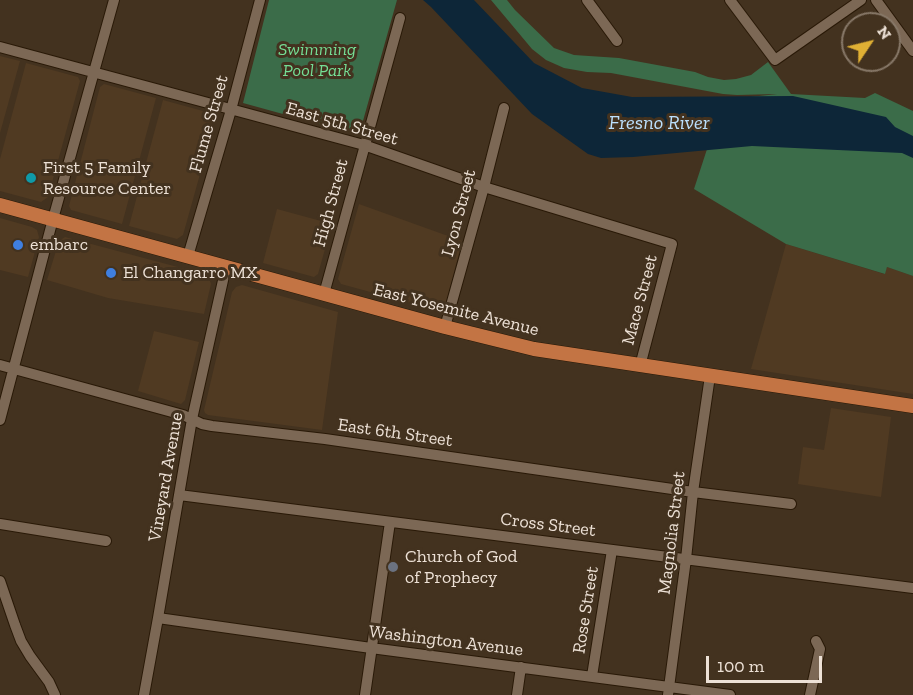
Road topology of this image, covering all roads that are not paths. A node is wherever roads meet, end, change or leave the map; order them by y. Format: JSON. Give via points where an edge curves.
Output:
{"nodes":[{"id":1,"x":114,"y":0,"type":"edge"},
{"id":2,"x":260,"y":0,"type":"edge"},
{"id":3,"x":587,"y":0,"type":"edge"},
{"id":4,"x":730,"y":0,"type":"edge"},
{"id":5,"x":861,"y":0,"type":"edge"},
{"id":6,"x":876,"y":0,"type":"edge"},
{"id":7,"x":400,"y":18,"type":"dead end"},
{"id":8,"x":617,"y":41,"type":"dead end"},
{"id":9,"x":0,"y":48,"type":"edge"},
{"id":10,"x":913,"y":51,"type":"edge"},
{"id":11,"x":94,"y":72,"type":"junction"},
{"id":12,"x":504,"y":108,"type":"dead end"},
{"id":13,"x":231,"y":110,"type":"junction"},
{"id":14,"x":364,"y":146,"type":"junction"},
{"id":15,"x":484,"y":187,"type":"junction"},
{"id":16,"x":0,"y":205,"type":"edge"},
{"id":17,"x":53,"y":219,"type":"junction"},
{"id":18,"x":672,"y":243,"type":"joint"},
{"id":19,"x":188,"y":256,"type":"junction"},
{"id":20,"x":226,"y":267,"type":"junction"},
{"id":21,"x":324,"y":294,"type":"junction"},
{"id":22,"x":445,"y":327,"type":"junction"},
{"id":23,"x":0,"y":365,"type":"edge"},
{"id":24,"x":640,"y":366,"type":"junction"},
{"id":25,"x":13,"y":368,"type":"junction"},
{"id":26,"x":710,"y":376,"type":"junction"},
{"id":27,"x":913,"y":406,"type":"edge"},
{"id":28,"x":192,"y":419,"type":"junction"},
{"id":29,"x":0,"y":420,"type":"edge"},
{"id":30,"x":693,"y":492,"type":"junction"},
{"id":31,"x":178,"y":495,"type":"junction"},
{"id":32,"x":791,"y":504,"type":"dead end"},
{"id":33,"x":390,"y":522,"type":"junction"},
{"id":34,"x":0,"y":524,"type":"edge"},
{"id":35,"x":106,"y":542,"type":"dead end"},
{"id":36,"x":612,"y":550,"type":"junction"},
{"id":37,"x":686,"y":559,"type":"junction"},
{"id":38,"x":0,"y":581,"type":"edge"},
{"id":39,"x":913,"y":588,"type":"edge"},
{"id":40,"x":159,"y":618,"type":"junction"},
{"id":41,"x":816,"y":641,"type":"dead end"},
{"id":42,"x":371,"y":648,"type":"junction"},
{"id":43,"x":521,"y":667,"type":"junction"},
{"id":44,"x":592,"y":676,"type":"junction"},
{"id":45,"x":668,"y":691,"type":"edge"},
{"id":46,"x":55,"y":695,"type":"edge"},
{"id":47,"x":144,"y":695,"type":"edge"},
{"id":48,"x":365,"y":695,"type":"edge"},
{"id":49,"x":517,"y":695,"type":"edge"},
{"id":50,"x":730,"y":695,"type":"edge"},
{"id":51,"x":810,"y":695,"type":"edge"}],
"edges":[{"from":1,"to":11,"type":"street"},
{"from":2,"to":13,"type":"street","name":"Flume Street"},
{"from":3,"to":8,"type":"street"},
{"from":4,"to":5,"type":"street","via":[[775,60]]},
{"from":6,"to":10,"type":"street"},
{"from":7,"to":14,"type":"street","name":"High Street"},
{"from":9,"to":11,"type":"street","name":"East 5th Street"},
{"from":11,"to":13,"type":"street","name":"East 5th Street"},
{"from":11,"to":17,"type":"street"},
{"from":12,"to":15,"type":"street","name":"Lyon Street"},
{"from":13,"to":14,"type":"street","name":"East 5th Street"},
{"from":13,"to":19,"type":"street","name":"Flume Street"},
{"from":14,"to":15,"type":"street","name":"East 5th Street"},
{"from":14,"to":21,"type":"street","name":"High Street"},
{"from":15,"to":18,"type":"street","name":"East 5th Street"},
{"from":15,"to":22,"type":"street","name":"Lyon Street"},
{"from":16,"to":17,"type":"main road","name":"East Yosemite Avenue"},
{"from":17,"to":19,"type":"main road","name":"East Yosemite Avenue"},
{"from":17,"to":25,"type":"street"},
{"from":18,"to":24,"type":"street","name":"Mace Street"},
{"from":19,"to":20,"type":"main road","name":"East Yosemite Avenue"},
{"from":20,"to":21,"type":"main road","name":"East Yosemite Avenue"},
{"from":20,"to":28,"type":"street","name":"Vineyard Avenue"},
{"from":21,"to":22,"type":"main road","name":"East Yosemite Avenue"},
{"from":22,"to":24,"type":"main road","name":"East Yosemite Avenue","via":[[534,349]]},
{"from":23,"to":25,"type":"street","name":"East 6th Street"},
{"from":24,"to":26,"type":"main road","name":"East Yosemite Avenue"},
{"from":25,"to":28,"type":"street","name":"East 6th Street"},
{"from":25,"to":29,"type":"street"},
{"from":26,"to":27,"type":"main road","name":"East Yosemite Avenue"},
{"from":26,"to":30,"type":"street","name":"Magnolia Street"},
{"from":28,"to":30,"type":"street","name":"East 6th Street","via":[[212,426]]},
{"from":28,"to":31,"type":"street","name":"Vineyard Avenue"},
{"from":30,"to":32,"type":"street","name":"East 6th Street"},
{"from":30,"to":37,"type":"street","name":"Magnolia Street"},
{"from":31,"to":33,"type":"street","name":"Cross Street"},
{"from":31,"to":40,"type":"street","name":"Vineyard Avenue"},
{"from":33,"to":36,"type":"street","name":"Cross Street"},
{"from":33,"to":42,"type":"street"},
{"from":34,"to":35,"type":"street"},
{"from":36,"to":37,"type":"street","name":"Cross Street"},
{"from":36,"to":44,"type":"street","name":"Rose Street"},
{"from":37,"to":39,"type":"street","name":"Cross Street"},
{"from":37,"to":45,"type":"street","name":"Magnolia Street"},
{"from":38,"to":46,"type":"street","via":[[21,641]]},
{"from":40,"to":42,"type":"street","name":"Washington Avenue"},
{"from":40,"to":47,"type":"street","name":"Vineyard Avenue"},
{"from":41,"to":51,"type":"street","via":[[820,649]]},
{"from":42,"to":43,"type":"street","name":"Washington Avenue"},
{"from":42,"to":48,"type":"street"},
{"from":43,"to":44,"type":"street","name":"Washington Avenue"},
{"from":43,"to":49,"type":"street"},
{"from":44,"to":45,"type":"street","name":"Washington Avenue"},
{"from":45,"to":50,"type":"street","name":"Washington Avenue"}]}
